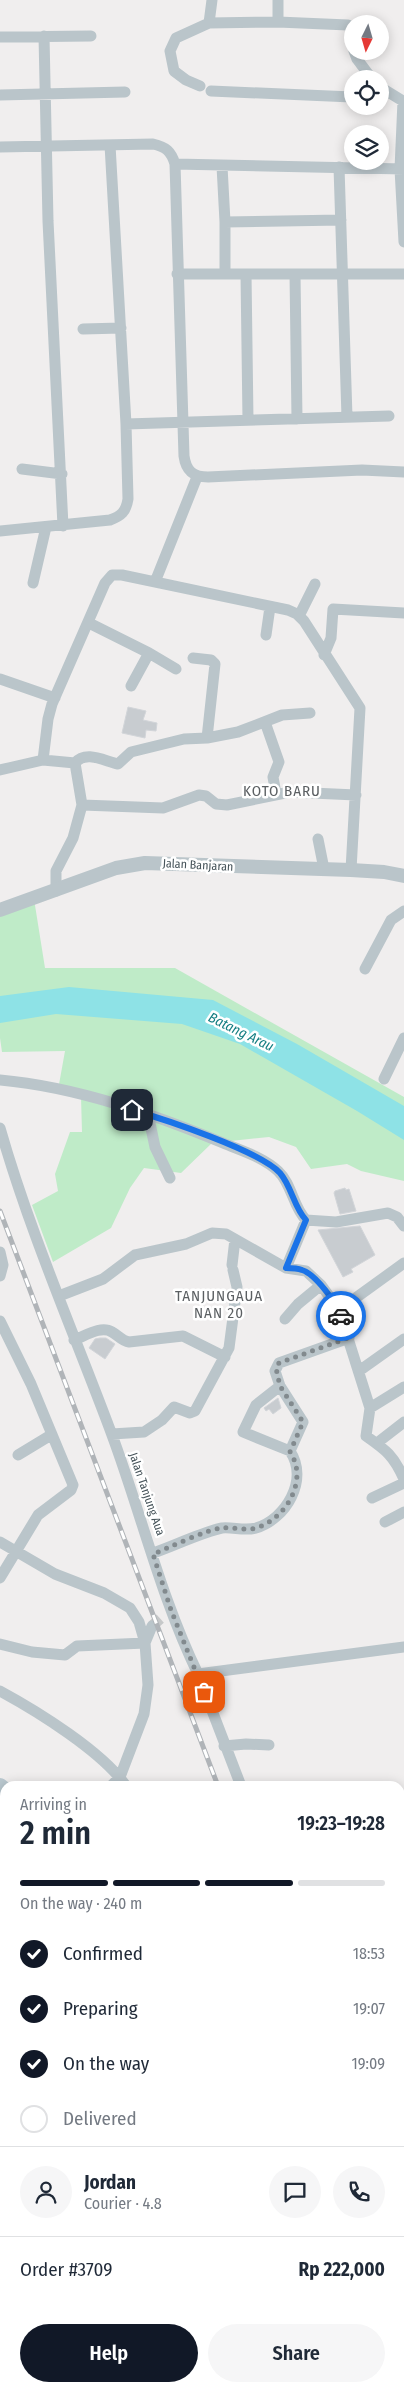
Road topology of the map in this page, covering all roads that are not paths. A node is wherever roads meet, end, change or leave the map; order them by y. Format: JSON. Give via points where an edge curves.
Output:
{"nodes":[{"id":1,"x":212,"y":0,"type":"edge"},
{"id":2,"x":278,"y":0,"type":"edge"},
{"id":3,"x":278,"y":22,"type":"junction"},
{"id":4,"x":209,"y":23,"type":"junction"},
{"id":5,"x":344,"y":25,"type":"edge"},
{"id":6,"x":44,"y":36,"type":"junction"},
{"id":7,"x":91,"y":36,"type":"dead end"},
{"id":8,"x":0,"y":37,"type":"edge"},
{"id":9,"x":200,"y":86,"type":"dead end"},
{"id":10,"x":211,"y":91,"type":"dead end"},
{"id":11,"x":125,"y":92,"type":"dead end"},
{"id":12,"x":45,"y":93,"type":"junction"},
{"id":13,"x":389,"y":93,"type":"edge"},
{"id":14,"x":0,"y":95,"type":"edge"},
{"id":15,"x":389,"y":95,"type":"edge"},
{"id":16,"x":392,"y":95,"type":"junction"},
{"id":17,"x":344,"y":97,"type":"edge"},
{"id":18,"x":110,"y":145,"type":"junction"},
{"id":19,"x":0,"y":147,"type":"edge"},
{"id":20,"x":47,"y":147,"type":"junction"},
{"id":21,"x":175,"y":164,"type":"junction"},
{"id":22,"x":222,"y":166,"type":"junction"},
{"id":23,"x":339,"y":167,"type":"junction"},
{"id":24,"x":402,"y":169,"type":"edge"},
{"id":25,"x":340,"y":220,"type":"junction"},
{"id":26,"x":404,"y":220,"type":"edge"},
{"id":27,"x":225,"y":222,"type":"junction"},
{"id":28,"x":404,"y":242,"type":"edge"},
{"id":29,"x":225,"y":272,"type":"junction"},
{"id":30,"x":177,"y":274,"type":"junction"},
{"id":31,"x":246,"y":274,"type":"junction"},
{"id":32,"x":295,"y":274,"type":"junction"},
{"id":33,"x":343,"y":274,"type":"junction"},
{"id":34,"x":404,"y":274,"type":"edge"},
{"id":35,"x":121,"y":328,"type":"junction"},
{"id":36,"x":83,"y":329,"type":"dead end"},
{"id":37,"x":388,"y":416,"type":"dead end"},
{"id":38,"x":347,"y":417,"type":"junction"},
{"id":39,"x":297,"y":419,"type":"junction"},
{"id":40,"x":248,"y":420,"type":"junction"},
{"id":41,"x":183,"y":421,"type":"junction"},
{"id":42,"x":126,"y":424,"type":"junction"},
{"id":43,"x":22,"y":469,"type":"dead end"},
{"id":44,"x":404,"y":472,"type":"edge"},
{"id":45,"x":62,"y":474,"type":"junction"},
{"id":46,"x":197,"y":476,"type":"junction"},
{"id":47,"x":63,"y":526,"type":"junction"},
{"id":48,"x":46,"y":527,"type":"junction"},
{"id":49,"x":0,"y":531,"type":"edge"},
{"id":50,"x":155,"y":582,"type":"junction"},
{"id":51,"x":33,"y":583,"type":"dead end"},
{"id":52,"x":315,"y":584,"type":"dead end"},
{"id":53,"x":270,"y":607,"type":"junction"},
{"id":54,"x":404,"y":612,"type":"edge"},
{"id":55,"x":300,"y":616,"type":"junction"},
{"id":56,"x":89,"y":623,"type":"junction"},
{"id":57,"x":266,"y":635,"type":"dead end"},
{"id":58,"x":149,"y":653,"type":"junction"},
{"id":59,"x":324,"y":655,"type":"junction"},
{"id":60,"x":193,"y":658,"type":"dead end"},
{"id":61,"x":176,"y":669,"type":"dead end"},
{"id":62,"x":0,"y":679,"type":"edge"},
{"id":63,"x":131,"y":686,"type":"dead end"},
{"id":64,"x":55,"y":698,"type":"junction"},
{"id":65,"x":310,"y":713,"type":"dead end"},
{"id":66,"x":265,"y":722,"type":"junction"},
{"id":67,"x":207,"y":738,"type":"junction"},
{"id":68,"x":43,"y":760,"type":"junction"},
{"id":69,"x":75,"y":763,"type":"junction"},
{"id":70,"x":0,"y":770,"type":"edge"},
{"id":71,"x":276,"y":794,"type":"junction"},
{"id":72,"x":356,"y":795,"type":"junction"},
{"id":73,"x":82,"y":805,"type":"junction"},
{"id":74,"x":318,"y":839,"type":"dead end"},
{"id":75,"x":324,"y":869,"type":"junction"},
{"id":76,"x":351,"y":870,"type":"junction"},
{"id":77,"x":404,"y":876,"type":"edge"},
{"id":78,"x":56,"y":890,"type":"junction"},
{"id":79,"x":0,"y":910,"type":"edge"},
{"id":80,"x":404,"y":911,"type":"edge"},
{"id":81,"x":365,"y":969,"type":"dead end"},
{"id":82,"x":404,"y":1038,"type":"edge"},
{"id":83,"x":384,"y":1078,"type":"dead end"},
{"id":84,"x":0,"y":1080,"type":"edge"},
{"id":85,"x":148,"y":1114,"type":"junction"},
{"id":86,"x":0,"y":1128,"type":"edge"},
{"id":87,"x":170,"y":1178,"type":"dead end"},
{"id":88,"x":306,"y":1220,"type":"junction"},
{"id":89,"x":404,"y":1226,"type":"edge"},
{"id":90,"x":235,"y":1239,"type":"junction"},
{"id":91,"x":0,"y":1252,"type":"edge"},
{"id":92,"x":404,"y":1263,"type":"edge"},
{"id":93,"x":286,"y":1268,"type":"junction"},
{"id":94,"x":0,"y":1276,"type":"edge"},
{"id":95,"x":321,"y":1285,"type":"junction"},
{"id":96,"x":59,"y":1296,"type":"junction"},
{"id":97,"x":339,"y":1310,"type":"junction"},
{"id":98,"x":285,"y":1319,"type":"dead end"},
{"id":99,"x":0,"y":1321,"type":"edge"},
{"id":100,"x":348,"y":1338,"type":"junction"},
{"id":101,"x":404,"y":1339,"type":"edge"},
{"id":102,"x":74,"y":1340,"type":"junction"},
{"id":103,"x":226,"y":1357,"type":"junction"},
{"id":104,"x":359,"y":1371,"type":"junction"},
{"id":105,"x":280,"y":1386,"type":"junction"},
{"id":106,"x":404,"y":1387,"type":"edge"},
{"id":107,"x":370,"y":1408,"type":"junction"},
{"id":108,"x":404,"y":1422,"type":"edge"},
{"id":109,"x":112,"y":1434,"type":"junction"},
{"id":110,"x":51,"y":1435,"type":"junction"},
{"id":111,"x":377,"y":1443,"type":"junction"},
{"id":112,"x":290,"y":1452,"type":"junction"},
{"id":113,"x":18,"y":1455,"type":"dead end"},
{"id":114,"x":400,"y":1460,"type":"edge"},
{"id":115,"x":404,"y":1481,"type":"edge"},
{"id":116,"x":372,"y":1498,"type":"dead end"},
{"id":117,"x":404,"y":1512,"type":"edge"},
{"id":118,"x":385,"y":1522,"type":"dead end"},
{"id":119,"x":0,"y":1542,"type":"edge"},
{"id":120,"x":15,"y":1551,"type":"junction"},
{"id":121,"x":153,"y":1554,"type":"junction"},
{"id":122,"x":0,"y":1578,"type":"edge"},
{"id":123,"x":171,"y":1610,"type":"junction"},
{"id":124,"x":161,"y":1618,"type":"tunnel mouth"},
{"id":125,"x":152,"y":1626,"type":"tunnel mouth"},
{"id":126,"x":145,"y":1643,"type":"junction"},
{"id":127,"x":0,"y":1644,"type":"edge"},
{"id":128,"x":404,"y":1647,"type":"edge"},
{"id":129,"x":198,"y":1674,"type":"junction"},
{"id":130,"x":0,"y":1691,"type":"edge"},
{"id":131,"x":269,"y":1745,"type":"dead end"},
{"id":132,"x":224,"y":1746,"type":"junction"},
{"id":133,"x":122,"y":1781,"type":"edge"},
{"id":134,"x":123,"y":1781,"type":"edge"},
{"id":135,"x":239,"y":1781,"type":"edge"}],
"edges":[{"from":1,"to":4,"type":"street"},
{"from":2,"to":3,"type":"street"},
{"from":3,"to":4,"type":"street"},
{"from":3,"to":5,"type":"street"},
{"from":4,"to":9,"type":"street","via":[[176,38],[170,51],[174,71]]},
{"from":6,"to":7,"type":"street"},
{"from":6,"to":8,"type":"street"},
{"from":6,"to":12,"type":"street"},
{"from":10,"to":17,"type":"street"},
{"from":11,"to":12,"type":"street"},
{"from":12,"to":14,"type":"street"},
{"from":12,"to":20,"type":"street"},
{"from":13,"to":16,"type":"street"},
{"from":15,"to":16,"type":"street"},
{"from":16,"to":24,"type":"street","via":[[402,101]]},
{"from":18,"to":20,"type":"street"},
{"from":18,"to":21,"type":"street","via":[[162,146]]},
{"from":18,"to":35,"type":"street"},
{"from":19,"to":20,"type":"street"},
{"from":20,"to":45,"type":"street"},
{"from":21,"to":22,"type":"street"},
{"from":21,"to":30,"type":"street"},
{"from":22,"to":23,"type":"street"},
{"from":22,"to":27,"type":"street"},
{"from":23,"to":24,"type":"street"},
{"from":23,"to":25,"type":"street"},
{"from":24,"to":26,"type":"street"},
{"from":25,"to":27,"type":"street"},
{"from":25,"to":33,"type":"street"},
{"from":26,"to":28,"type":"street"},
{"from":27,"to":29,"type":"street"},
{"from":29,"to":30,"type":"street"},
{"from":29,"to":31,"type":"street"},
{"from":30,"to":41,"type":"street"},
{"from":31,"to":32,"type":"street"},
{"from":31,"to":40,"type":"street"},
{"from":32,"to":33,"type":"street"},
{"from":32,"to":39,"type":"street"},
{"from":33,"to":34,"type":"street"},
{"from":33,"to":38,"type":"street"},
{"from":35,"to":36,"type":"street"},
{"from":35,"to":42,"type":"street"},
{"from":37,"to":38,"type":"street"},
{"from":38,"to":39,"type":"street"},
{"from":39,"to":40,"type":"street"},
{"from":40,"to":41,"type":"street"},
{"from":41,"to":42,"type":"street"},
{"from":41,"to":46,"type":"street","via":[[185,464]]},
{"from":42,"to":47,"type":"street","via":[[128,499],[125,511],[110,520]]},
{"from":43,"to":45,"type":"street"},
{"from":44,"to":46,"type":"street","via":[[362,470]]},
{"from":45,"to":47,"type":"street"},
{"from":46,"to":50,"type":"street"},
{"from":47,"to":48,"type":"street"},
{"from":48,"to":49,"type":"street"},
{"from":48,"to":51,"type":"street"},
{"from":50,"to":53,"type":"street"},
{"from":50,"to":56,"type":"street","via":[[112,575],[105,583]]},
{"from":52,"to":55,"type":"street"},
{"from":53,"to":55,"type":"street"},
{"from":53,"to":57,"type":"street"},
{"from":54,"to":59,"type":"street","via":[[333,609],[331,638]]},
{"from":55,"to":59,"type":"street"},
{"from":56,"to":58,"type":"street"},
{"from":56,"to":64,"type":"street"},
{"from":58,"to":61,"type":"street"},
{"from":58,"to":63,"type":"street"},
{"from":59,"to":72,"type":"street","via":[[360,708]]},
{"from":60,"to":67,"type":"street","via":[[211,660],[215,664]]},
{"from":62,"to":64,"type":"street"},
{"from":64,"to":68,"type":"street","via":[[48,719]]},
{"from":65,"to":66,"type":"street","via":[[282,715]]},
{"from":66,"to":67,"type":"street","via":[[225,736]]},
{"from":66,"to":71,"type":"street","via":[[279,762],[273,777]]},
{"from":67,"to":69,"type":"street","via":[[184,739],[131,752],[120,764],[87,757]]},
{"from":68,"to":69,"type":"street"},
{"from":68,"to":70,"type":"street"},
{"from":69,"to":73,"type":"street"},
{"from":71,"to":72,"type":"street"},
{"from":71,"to":73,"type":"street","via":[[227,805],[216,804],[201,795],[163,808]]},
{"from":72,"to":76,"type":"street"},
{"from":73,"to":78,"type":"street","via":[[73,838],[56,871]]},
{"from":74,"to":75,"type":"street"},
{"from":75,"to":76,"type":"street","name":"Jalan Banjaran"},
{"from":75,"to":78,"type":"street","name":"Jalan Banjaran","via":[[145,863],[116,868]]},
{"from":76,"to":77,"type":"street","name":"Jalan Banjaran"},
{"from":78,"to":79,"type":"street","name":"Jalan Banjaran"},
{"from":80,"to":81,"type":"street","via":[[391,920]]},
{"from":82,"to":83,"type":"street"},
{"from":84,"to":85,"type":"street","via":[[72,1093]]},
{"from":85,"to":87,"type":"street","via":[[155,1147]]},
{"from":85,"to":88,"type":"street","via":[[271,1165],[285,1180]]},
{"from":86,"to":96,"type":"street","name":"Jalan Tanjung Aua"},
{"from":88,"to":89,"type":"street","via":[[336,1222],[388,1213],[397,1217]]},
{"from":88,"to":93,"type":"street"},
{"from":90,"to":93,"type":"street"},
{"from":90,"to":96,"type":"street","via":[[226,1234],[212,1233],[186,1244],[140,1254],[129,1258],[103,1279]]},
{"from":90,"to":103,"type":"street","via":[[233,1267],[237,1287]]},
{"from":91,"to":94,"type":"street","via":[[3,1265]]},
{"from":92,"to":97,"type":"street"},
{"from":93,"to":95,"type":"street","via":[[304,1270]]},
{"from":95,"to":97,"type":"street"},
{"from":95,"to":98,"type":"street"},
{"from":96,"to":102,"type":"street","name":"Jalan Tanjung Aua"},
{"from":97,"to":100,"type":"street"},
{"from":99,"to":110,"type":"street","via":[[31,1384]]},
{"from":100,"to":104,"type":"street"},
{"from":100,"to":105,"type":"street","via":[[279,1363],[275,1372]]},
{"from":101,"to":104,"type":"street"},
{"from":102,"to":103,"type":"street","via":[[102,1329],[110,1330],[129,1342],[179,1336]]},
{"from":102,"to":109,"type":"street","name":"Jalan Tanjung Aua"},
{"from":103,"to":109,"type":"street","via":[[194,1412],[174,1407],[144,1432]]},
{"from":104,"to":107,"type":"street"},
{"from":105,"to":112,"type":"street","via":[[303,1422]]},
{"from":105,"to":112,"type":"street","via":[[256,1405],[243,1432]]},
{"from":106,"to":107,"type":"street"},
{"from":107,"to":111,"type":"street","via":[[365,1435]]},
{"from":108,"to":111,"type":"street"},
{"from":109,"to":121,"type":"street","name":"Jalan Tanjung Aua"},
{"from":110,"to":113,"type":"street"},
{"from":110,"to":120,"type":"street","via":[[73,1487],[38,1515]]},
{"from":111,"to":114,"type":"street"},
{"from":112,"to":121,"type":"street","via":[[296,1465],[295,1489],[287,1505],[268,1521],[251,1529],[221,1528]]},
{"from":114,"to":115,"type":"street"},
{"from":115,"to":116,"type":"street"},
{"from":117,"to":118,"type":"street"},
{"from":119,"to":120,"type":"street"},
{"from":120,"to":122,"type":"street"},
{"from":120,"to":126,"type":"street","via":[[55,1574],[104,1593],[130,1608],[139,1622]]},
{"from":121,"to":123,"type":"street","name":"Jalan Tanjung Aua"},
{"from":123,"to":124,"type":"street"},
{"from":123,"to":129,"type":"street","name":"Jalan Tanjung Aua"},
{"from":125,"to":126,"type":"street"},
{"from":126,"to":127,"type":"street","via":[[77,1646],[65,1655],[32,1652]]},
{"from":126,"to":134,"type":"street","via":[[148,1672],[146,1703]]},
{"from":128,"to":129,"type":"street"},
{"from":129,"to":132,"type":"street","name":"Jalan Tanjung Aua"},
{"from":130,"to":133,"type":"street","via":[[49,1720]]},
{"from":131,"to":132,"type":"street"},
{"from":132,"to":135,"type":"street","name":"Jalan Tanjung Aua"}]}
